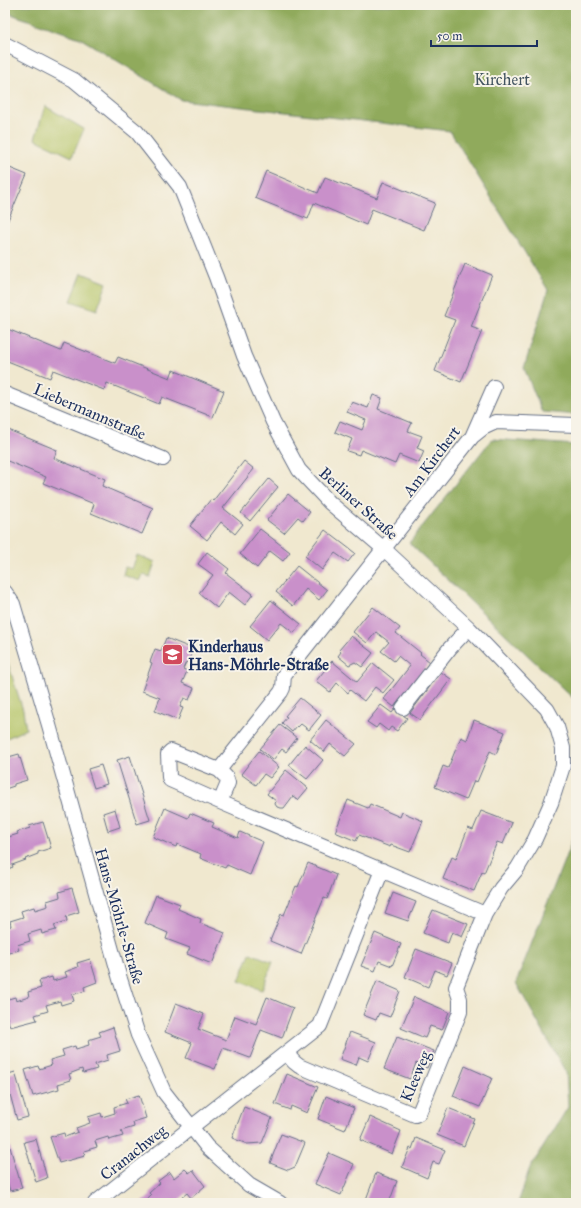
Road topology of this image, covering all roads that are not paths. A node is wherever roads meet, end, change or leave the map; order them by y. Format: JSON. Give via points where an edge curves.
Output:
{"nodes":[{"id":1,"x":5,"y":44,"type":"edge"},
{"id":2,"x":494,"y":387,"type":"dead end"},
{"id":3,"x":5,"y":394,"type":"edge"},
{"id":4,"x":576,"y":424,"type":"edge"},
{"id":5,"x":472,"y":437,"type":"junction"},
{"id":6,"x":163,"y":459,"type":"dead end"},
{"id":7,"x":384,"y":549,"type":"junction"},
{"id":8,"x":5,"y":592,"type":"edge"},
{"id":9,"x":469,"y":628,"type":"junction"},
{"id":10,"x":403,"y":708,"type":"dead end"},
{"id":11,"x":220,"y":770,"type":"junction"},
{"id":12,"x":220,"y":802,"type":"junction"},
{"id":13,"x":382,"y":870,"type":"junction"},
{"id":14,"x":485,"y":914,"type":"junction"},
{"id":15,"x":286,"y":1053,"type":"junction"},
{"id":16,"x":191,"y":1127,"type":"junction"},
{"id":17,"x":95,"y":1203,"type":"edge"},
{"id":18,"x":280,"y":1203,"type":"edge"}],
"edges":[{"from":1,"to":7,"type":"street","name":"Berliner Straße","via":[[79,85],[137,132],[180,187],[244,356],[273,422],[299,470],[330,503]]},
{"from":2,"to":5,"type":"street","name":"Am Kirchert"},
{"from":3,"to":6,"type":"street","name":"Liebermannstraße"},
{"from":4,"to":5,"type":"street","via":[[496,422]]},
{"from":5,"to":7,"type":"street","name":"Am Kirchert"},
{"from":7,"to":9,"type":"street","name":"Berliner Straße"},
{"from":7,"to":11,"type":"street","name":"Am Kirchert","via":[[284,675],[281,692]]},
{"from":8,"to":16,"type":"street","name":"Hans-Möhrle-Straße","via":[[13,604],[18,619],[138,1035],[164,1092]]},
{"from":9,"to":10,"type":"street"},
{"from":9,"to":14,"type":"street","name":"Berliner Straße","via":[[547,709],[557,727],[563,748],[563,766],[551,803],[535,839]]},
{"from":11,"to":12,"type":"street","via":[[228,784]]},
{"from":11,"to":12,"type":"street","via":[[171,751],[168,754],[170,780]]},
{"from":12,"to":13,"type":"street"},
{"from":13,"to":14,"type":"street"},
{"from":13,"to":15,"type":"street","via":[[320,1026]]},
{"from":14,"to":15,"type":"street","name":"Kleeweg","via":[[456,987],[460,999],[460,1012],[419,1113],[415,1115],[299,1066]]},
{"from":15,"to":16,"type":"street"},
{"from":16,"to":17,"type":"street","name":"Cranachweg"},
{"from":16,"to":18,"type":"street","name":"Hans-Möhrle-Straße","via":[[207,1147],[249,1185]]}]}
